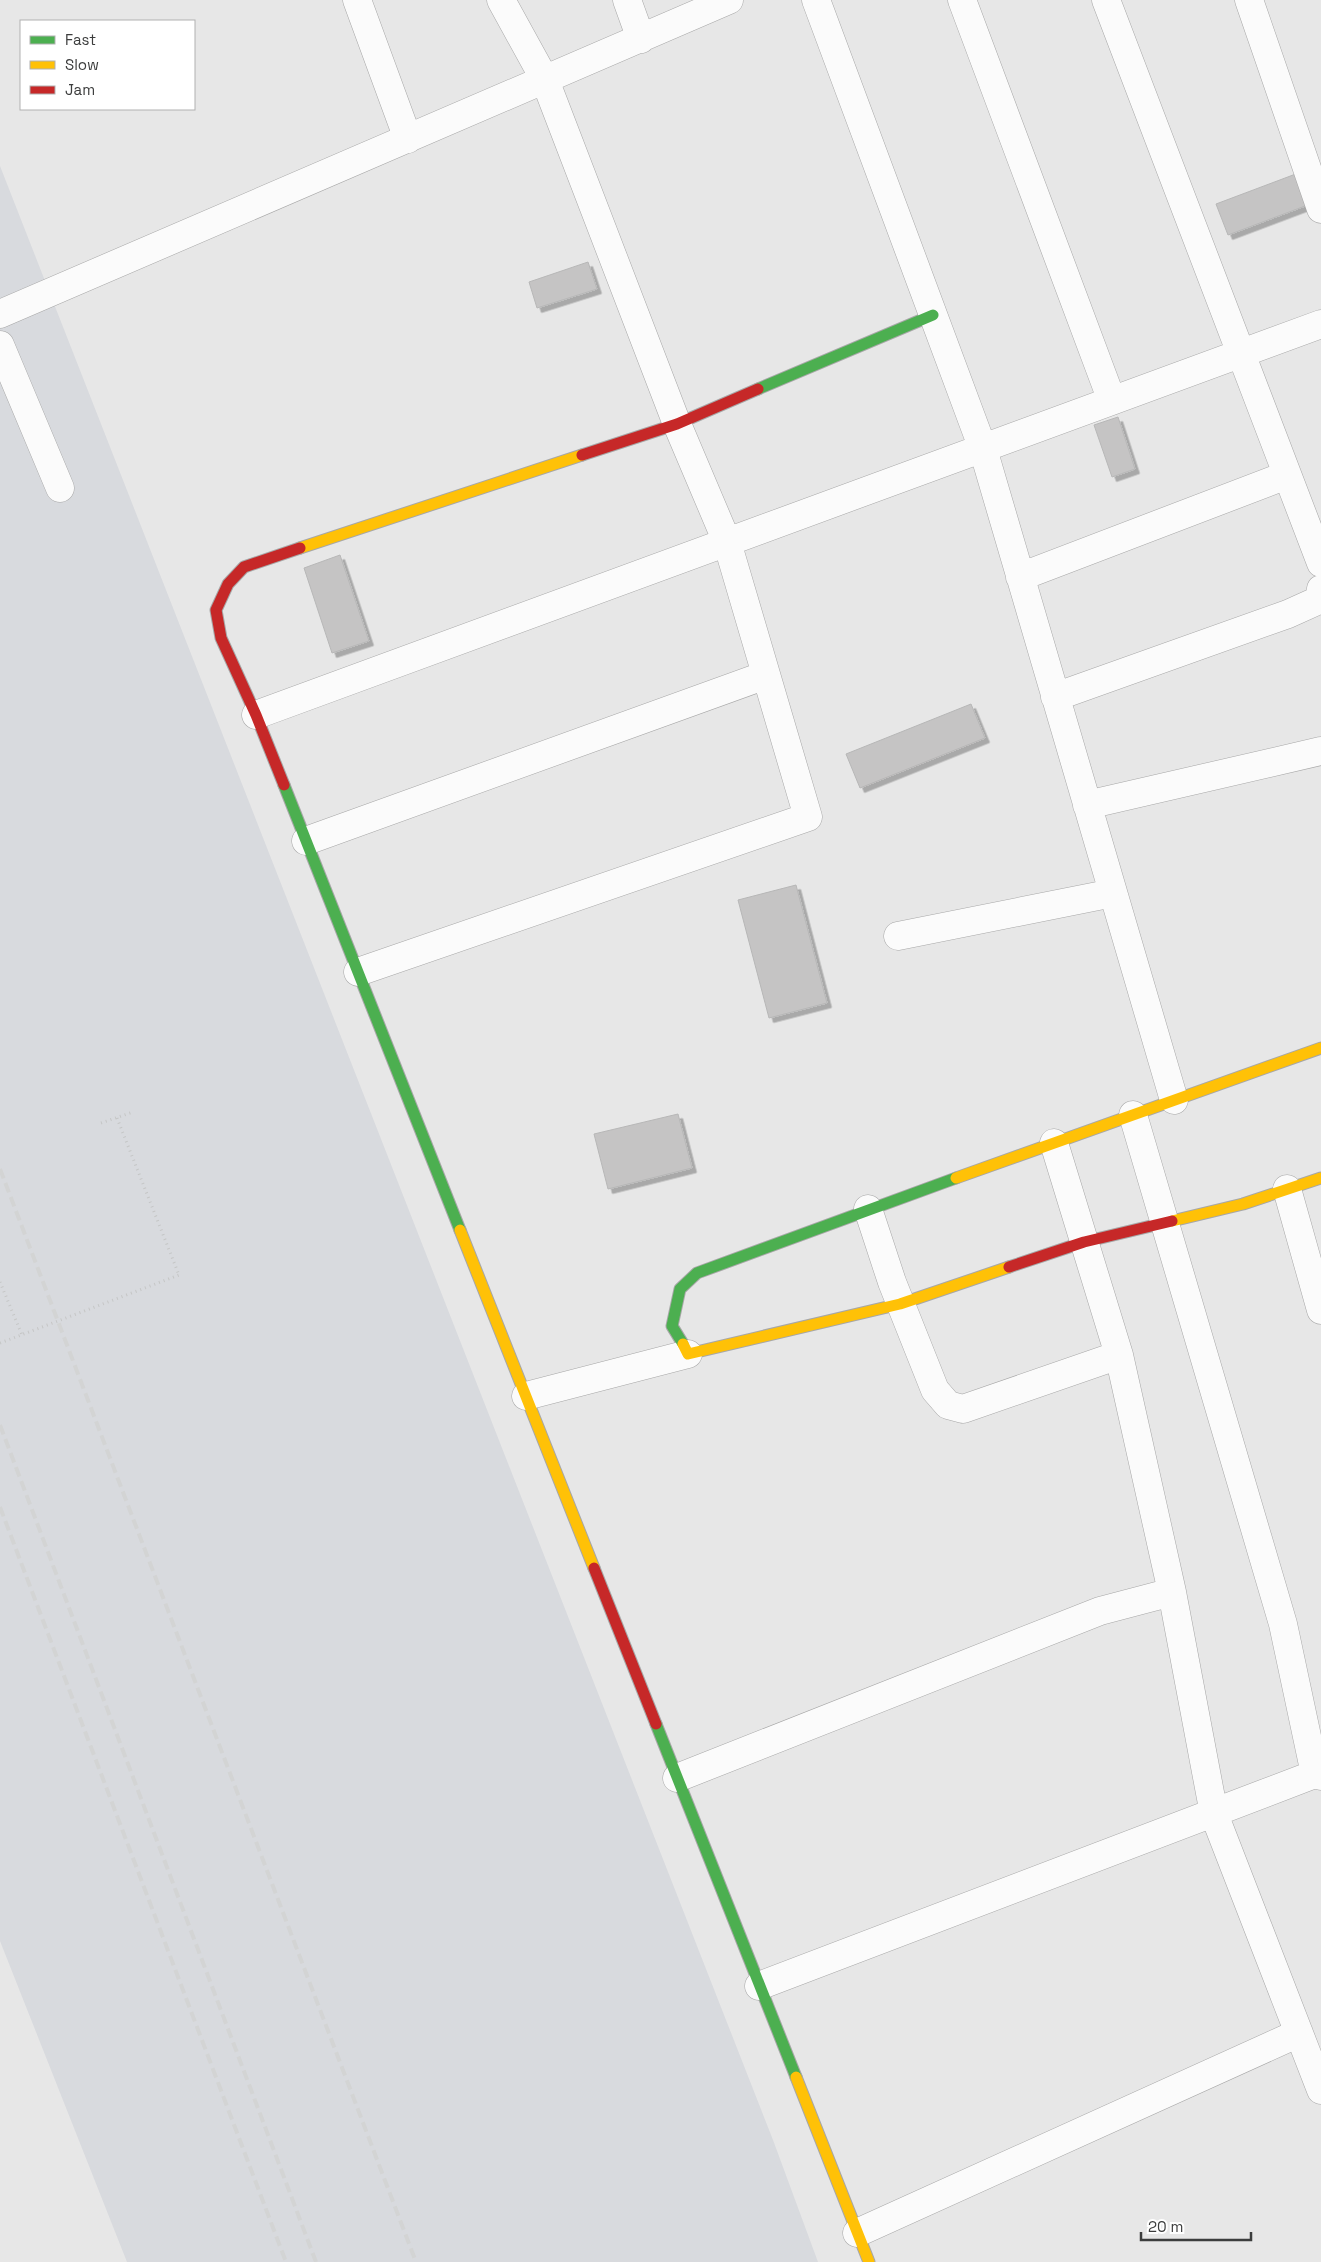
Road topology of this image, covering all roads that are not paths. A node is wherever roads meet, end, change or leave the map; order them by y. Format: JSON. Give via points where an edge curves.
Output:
{"nodes":[{"id":1,"x":357,"y":0,"type":"edge"},
{"id":2,"x":500,"y":0,"type":"edge"},
{"id":3,"x":627,"y":0,"type":"edge"},
{"id":4,"x":729,"y":0,"type":"edge"},
{"id":5,"x":816,"y":0,"type":"edge"},
{"id":6,"x":962,"y":0,"type":"edge"},
{"id":7,"x":1106,"y":0,"type":"edge"},
{"id":8,"x":1249,"y":0,"type":"edge"},
{"id":9,"x":640,"y":39,"type":"junction"},
{"id":10,"x":545,"y":80,"type":"junction"},
{"id":11,"x":408,"y":139,"type":"junction"},
{"id":12,"x":1321,"y":209,"type":"edge"},
{"id":13,"x":0,"y":314,"type":"edge"},
{"id":14,"x":933,"y":314,"type":"junction"},
{"id":15,"x":1321,"y":324,"type":"edge"},
{"id":16,"x":0,"y":345,"type":"edge"},
{"id":17,"x":1241,"y":354,"type":"junction"},
{"id":18,"x":1112,"y":401,"type":"junction"},
{"id":19,"x":677,"y":424,"type":"junction"},
{"id":20,"x":983,"y":448,"type":"junction"},
{"id":21,"x":1287,"y":474,"type":"junction"},
{"id":22,"x":60,"y":488,"type":"dead end"},
{"id":23,"x":727,"y":542,"type":"junction"},
{"id":24,"x":1321,"y":563,"type":"edge"},
{"id":25,"x":1020,"y":577,"type":"junction"},
{"id":26,"x":1321,"y":588,"type":"edge"},
{"id":27,"x":766,"y":675,"type":"junction"},
{"id":28,"x":1055,"y":697,"type":"junction"},
{"id":29,"x":256,"y":715,"type":"junction"},
{"id":30,"x":1321,"y":751,"type":"edge"},
{"id":31,"x":1087,"y":805,"type":"junction"},
{"id":32,"x":306,"y":841,"type":"junction"},
{"id":33,"x":1113,"y":893,"type":"junction"},
{"id":34,"x":898,"y":936,"type":"dead end"},
{"id":35,"x":358,"y":972,"type":"junction"},
{"id":36,"x":1321,"y":1048,"type":"edge"},
{"id":37,"x":1174,"y":1100,"type":"junction"},
{"id":38,"x":1133,"y":1115,"type":"junction"},
{"id":39,"x":1054,"y":1142,"type":"junction"},
{"id":40,"x":1321,"y":1178,"type":"edge"},
{"id":41,"x":1287,"y":1189,"type":"junction"},
{"id":42,"x":868,"y":1209,"type":"junction"},
{"id":43,"x":1165,"y":1224,"type":"junction"},
{"id":44,"x":1084,"y":1242,"type":"junction"},
{"id":45,"x":900,"y":1304,"type":"junction"},
{"id":46,"x":1321,"y":1310,"type":"edge"},
{"id":47,"x":688,"y":1354,"type":"junction"},
{"id":48,"x":1119,"y":1355,"type":"junction"},
{"id":49,"x":526,"y":1396,"type":"junction"},
{"id":50,"x":1172,"y":1592,"type":"junction"},
{"id":51,"x":1318,"y":1775,"type":"edge"},
{"id":52,"x":677,"y":1778,"type":"junction"},
{"id":53,"x":1214,"y":1814,"type":"junction"},
{"id":54,"x":759,"y":1986,"type":"junction"},
{"id":55,"x":1299,"y":2033,"type":"junction"},
{"id":56,"x":1321,"y":2090,"type":"edge"},
{"id":57,"x":857,"y":2233,"type":"junction"},
{"id":58,"x":869,"y":2262,"type":"edge"}],
"edges":[{"from":1,"to":11,"type":"street"},
{"from":2,"to":10,"type":"street"},
{"from":3,"to":9,"type":"street"},
{"from":4,"to":9,"type":"street"},
{"from":5,"to":14,"type":"street"},
{"from":6,"to":18,"type":"street"},
{"from":7,"to":17,"type":"street"},
{"from":8,"to":12,"type":"street"},
{"from":9,"to":10,"type":"street"},
{"from":10,"to":11,"type":"street"},
{"from":10,"to":19,"type":"street"},
{"from":11,"to":13,"type":"street"},
{"from":14,"to":19,"type":"street"},
{"from":14,"to":20,"type":"street"},
{"from":15,"to":17,"type":"street"},
{"from":16,"to":22,"type":"street"},
{"from":17,"to":18,"type":"street"},
{"from":17,"to":21,"type":"street"},
{"from":18,"to":20,"type":"street"},
{"from":19,"to":23,"type":"street"},
{"from":19,"to":29,"type":"street","via":[[244,568],[228,584],[216,610],[221,638]]},
{"from":20,"to":23,"type":"street"},
{"from":20,"to":25,"type":"street"},
{"from":21,"to":24,"type":"street"},
{"from":21,"to":25,"type":"street"},
{"from":23,"to":27,"type":"street"},
{"from":23,"to":29,"type":"street"},
{"from":25,"to":28,"type":"street"},
{"from":26,"to":28,"type":"street","via":[[1319,600],[1288,614]]},
{"from":27,"to":32,"type":"street"},
{"from":27,"to":35,"type":"street","via":[[808,816]]},
{"from":28,"to":31,"type":"street"},
{"from":29,"to":32,"type":"street"},
{"from":30,"to":31,"type":"street"},
{"from":31,"to":33,"type":"street"},
{"from":32,"to":35,"type":"street"},
{"from":33,"to":34,"type":"street"},
{"from":33,"to":37,"type":"street"},
{"from":35,"to":49,"type":"street"},
{"from":36,"to":37,"type":"street"},
{"from":37,"to":38,"type":"street"},
{"from":38,"to":39,"type":"street"},
{"from":38,"to":43,"type":"street"},
{"from":39,"to":42,"type":"street"},
{"from":39,"to":44,"type":"street"},
{"from":40,"to":41,"type":"street"},
{"from":41,"to":43,"type":"street"},
{"from":41,"to":46,"type":"street"},
{"from":42,"to":45,"type":"street"},
{"from":42,"to":47,"type":"street","via":[[698,1273],[680,1289],[672,1326]]},
{"from":43,"to":44,"type":"street"},
{"from":43,"to":51,"type":"street","via":[[1283,1624]]},
{"from":44,"to":45,"type":"street"},
{"from":44,"to":48,"type":"street"},
{"from":45,"to":47,"type":"street"},
{"from":45,"to":48,"type":"street","via":[[935,1390],[948,1405],[964,1409]]},
{"from":47,"to":49,"type":"street"},
{"from":48,"to":50,"type":"street"},
{"from":49,"to":52,"type":"street"},
{"from":50,"to":52,"type":"street","via":[[1100,1611]]},
{"from":50,"to":53,"type":"street"},
{"from":51,"to":53,"type":"street"},
{"from":52,"to":54,"type":"street"},
{"from":53,"to":54,"type":"street"},
{"from":53,"to":55,"type":"street"},
{"from":54,"to":57,"type":"street"},
{"from":55,"to":56,"type":"street"},
{"from":55,"to":57,"type":"street"},
{"from":57,"to":58,"type":"street"}]}
